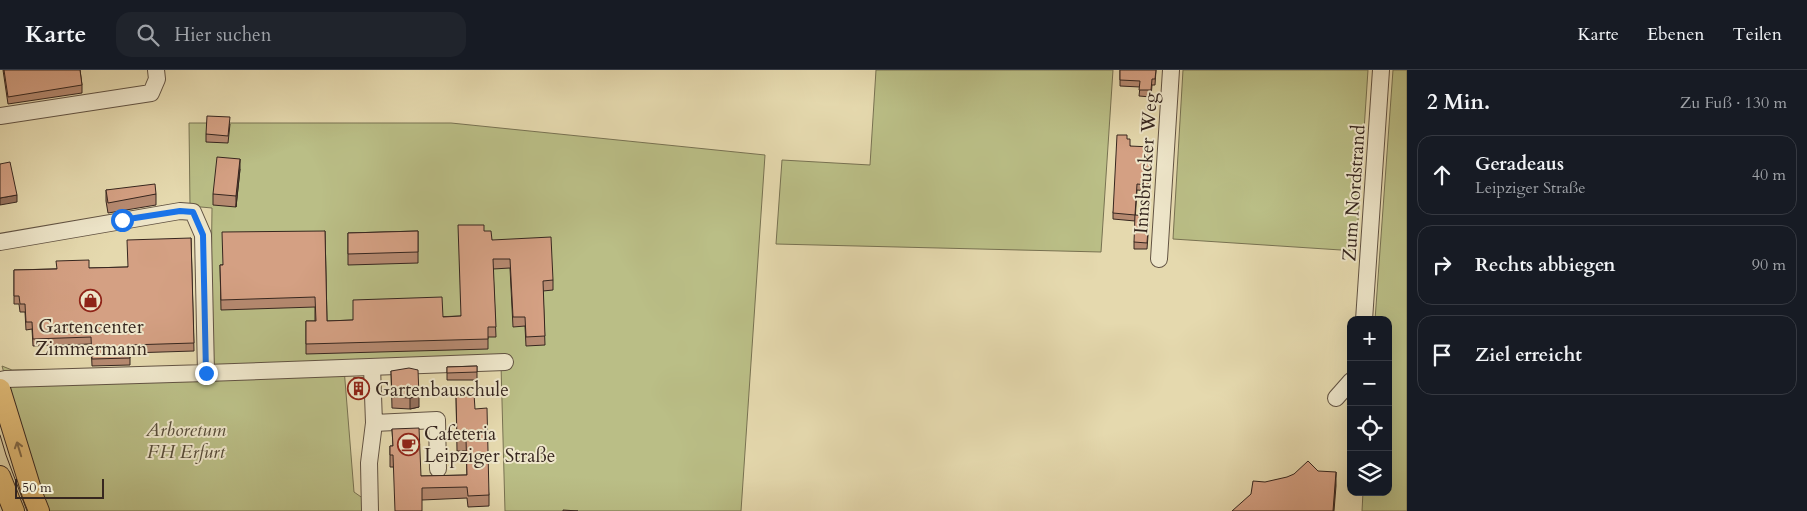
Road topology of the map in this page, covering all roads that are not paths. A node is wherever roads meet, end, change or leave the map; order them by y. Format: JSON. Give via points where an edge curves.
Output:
{"nodes":[{"id":1,"x":156,"y":70,"type":"edge"},
{"id":2,"x":1171,"y":70,"type":"edge"},
{"id":3,"x":1381,"y":70,"type":"edge"},
{"id":4,"x":0,"y":116,"type":"edge"},
{"id":5,"x":0,"y":242,"type":"edge"},
{"id":6,"x":1159,"y":259,"type":"dead end"},
{"id":7,"x":1364,"y":316,"type":"edge"},
{"id":8,"x":505,"y":362,"type":"dead end"},
{"id":9,"x":372,"y":366,"type":"junction"},
{"id":10,"x":206,"y":373,"type":"junction"},
{"id":11,"x":0,"y":380,"type":"edge"},
{"id":12,"x":1347,"y":386,"type":"edge"},
{"id":13,"x":0,"y":389,"type":"edge"},
{"id":14,"x":1336,"y":398,"type":"dead end"},
{"id":15,"x":374,"y":423,"type":"junction"},
{"id":16,"x":438,"y":469,"type":"dead end"},
{"id":17,"x":2,"y":484,"type":"edge"},
{"id":18,"x":14,"y":511,"type":"edge"},
{"id":19,"x":39,"y":511,"type":"edge"},
{"id":20,"x":370,"y":511,"type":"edge"}],
"edges":[{"from":1,"to":4,"type":"street","via":[[157,79],[152,93]]},
{"from":2,"to":6,"type":"street","name":"Innsbrucker Weg"},
{"from":3,"to":7,"type":"street","name":"Zum Nordstrand"},
{"from":5,"to":10,"type":"street","via":[[170,212],[193,212],[203,235]]},
{"from":8,"to":9,"type":"street"},
{"from":9,"to":10,"type":"street"},
{"from":9,"to":15,"type":"street"},
{"from":10,"to":11,"type":"street"},
{"from":12,"to":14,"type":"street"},
{"from":19,"to":13,"type":"main road","one_way":true},
{"from":15,"to":16,"type":"street","via":[[437,420]]},
{"from":15,"to":20,"type":"street","via":[[369,463]]},
{"from":17,"to":18,"type":"main road"}]}
